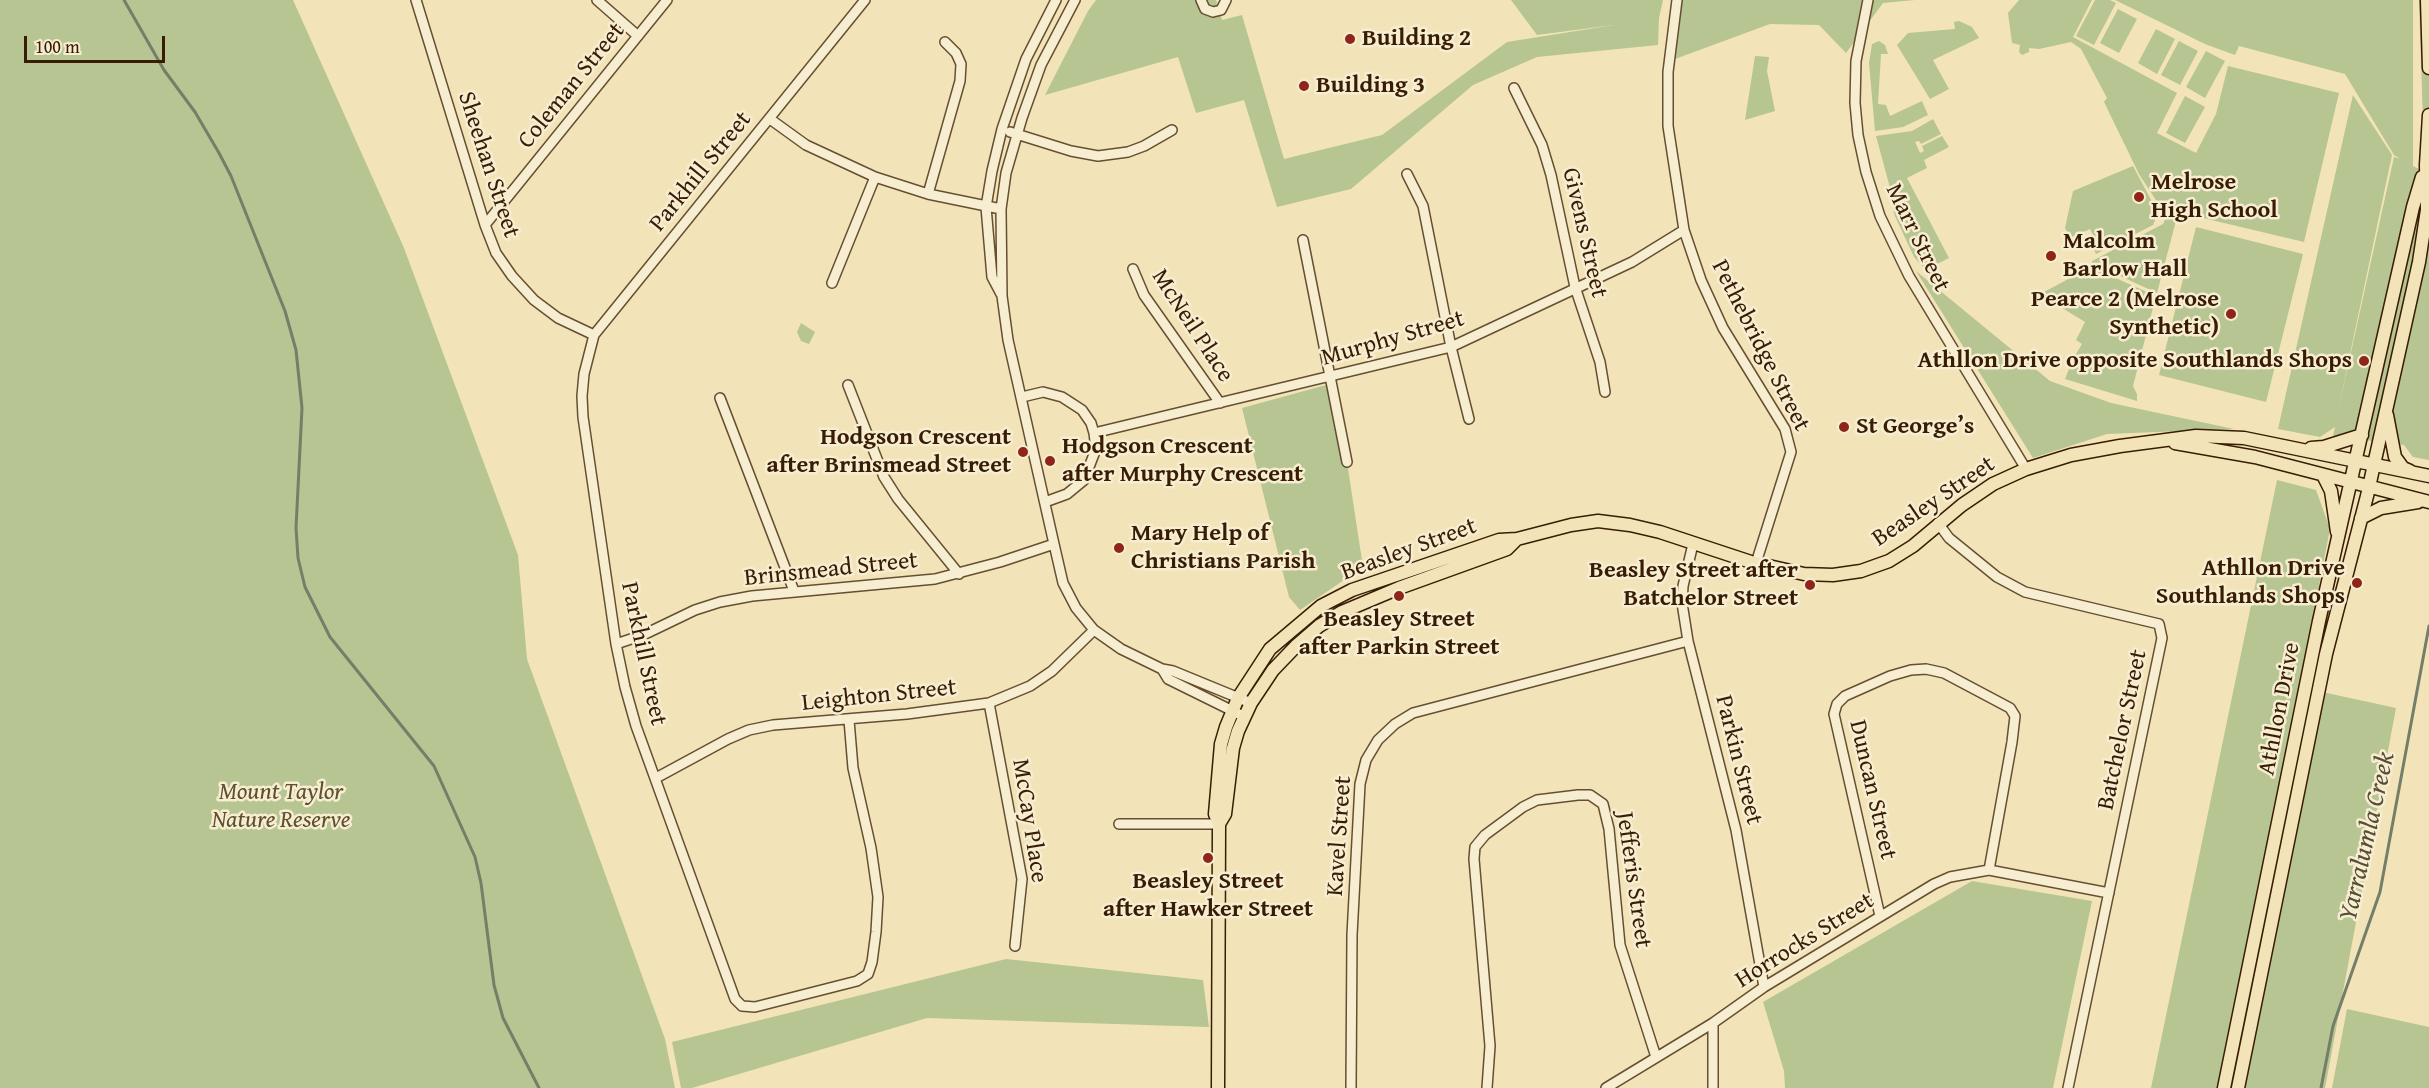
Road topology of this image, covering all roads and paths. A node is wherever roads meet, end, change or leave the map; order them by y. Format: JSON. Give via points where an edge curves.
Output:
{"nodes":[{"id":1,"x":416,"y":0,"type":"edge"},
{"id":2,"x":597,"y":0,"type":"edge"},
{"id":3,"x":667,"y":0,"type":"edge"},
{"id":4,"x":1056,"y":0,"type":"edge"},
{"id":5,"x":1076,"y":0,"type":"edge"},
{"id":6,"x":1201,"y":0,"type":"edge"},
{"id":7,"x":1226,"y":0,"type":"edge"},
{"id":8,"x":1677,"y":0,"type":"edge"},
{"id":9,"x":1868,"y":0,"type":"edge"},
{"id":10,"x":862,"y":1,"type":"edge"},
{"id":11,"x":2428,"y":4,"type":"edge"},
{"id":12,"x":638,"y":36,"type":"junction"},
{"id":13,"x":945,"y":42,"type":"dead end"},
{"id":14,"x":2429,"y":68,"type":"edge"},
{"id":15,"x":1514,"y":88,"type":"dead end"},
{"id":16,"x":2429,"y":115,"type":"edge"},
{"id":17,"x":770,"y":119,"type":"junction"},
{"id":18,"x":1002,"y":129,"type":"junction"},
{"id":19,"x":1172,"y":130,"type":"dead end"},
{"id":20,"x":1016,"y":134,"type":"junction"},
{"id":21,"x":2426,"y":165,"type":"junction"},
{"id":22,"x":1407,"y":174,"type":"dead end"},
{"id":23,"x":875,"y":177,"type":"junction"},
{"id":24,"x":928,"y":194,"type":"junction"},
{"id":25,"x":986,"y":207,"type":"junction"},
{"id":26,"x":1001,"y":209,"type":"junction"},
{"id":27,"x":485,"y":225,"type":"junction"},
{"id":28,"x":1684,"y":230,"type":"junction"},
{"id":29,"x":1303,"y":240,"type":"dead end"},
{"id":30,"x":1133,"y":269,"type":"dead end"},
{"id":31,"x":832,"y":284,"type":"dead end"},
{"id":32,"x":1575,"y":287,"type":"junction"},
{"id":33,"x":1002,"y":296,"type":"junction"},
{"id":34,"x":594,"y":335,"type":"junction"},
{"id":35,"x":1451,"y":347,"type":"junction"},
{"id":36,"x":1329,"y":378,"type":"junction"},
{"id":37,"x":848,"y":385,"type":"dead end"},
{"id":38,"x":1605,"y":392,"type":"dead end"},
{"id":39,"x":1022,"y":397,"type":"junction"},
{"id":40,"x":720,"y":398,"type":"dead end"},
{"id":41,"x":1220,"y":403,"type":"junction"},
{"id":42,"x":2386,"y":411,"type":"junction"},
{"id":43,"x":1469,"y":419,"type":"dead end"},
{"id":44,"x":1094,"y":433,"type":"junction"},
{"id":45,"x":2362,"y":435,"type":"junction"},
{"id":46,"x":2165,"y":442,"type":"junction"},
{"id":47,"x":2292,"y":448,"type":"junction"},
{"id":48,"x":2356,"y":461,"type":"junction"},
{"id":49,"x":1347,"y":462,"type":"dead end"},
{"id":50,"x":2374,"y":465,"type":"junction"},
{"id":51,"x":2026,"y":468,"type":"junction"},
{"id":52,"x":2322,"y":475,"type":"junction"},
{"id":53,"x":2425,"y":475,"type":"edge"},
{"id":54,"x":2351,"y":482,"type":"junction"},
{"id":55,"x":2368,"y":486,"type":"junction"},
{"id":56,"x":1045,"y":502,"type":"junction"},
{"id":57,"x":2427,"y":502,"type":"edge"},
{"id":58,"x":2361,"y":518,"type":"junction"},
{"id":59,"x":1938,"y":524,"type":"junction"},
{"id":60,"x":1517,"y":539,"type":"junction"},
{"id":61,"x":2338,"y":539,"type":"junction"},
{"id":62,"x":1054,"y":544,"type":"junction"},
{"id":63,"x":1693,"y":544,"type":"junction"},
{"id":64,"x":1756,"y":563,"type":"junction"},
{"id":65,"x":959,"y":573,"type":"junction"},
{"id":66,"x":794,"y":591,"type":"junction"},
{"id":67,"x":1094,"y":630,"type":"junction"},
{"id":68,"x":1688,"y":641,"type":"junction"},
{"id":69,"x":616,"y":644,"type":"junction"},
{"id":70,"x":1162,"y":669,"type":"junction"},
{"id":71,"x":1238,"y":698,"type":"junction"},
{"id":72,"x":989,"y":703,"type":"junction"},
{"id":73,"x":1251,"y":703,"type":"junction"},
{"id":74,"x":1232,"y":711,"type":"junction"},
{"id":75,"x":1245,"y":717,"type":"junction"},
{"id":76,"x":849,"y":720,"type":"junction"},
{"id":77,"x":656,"y":778,"type":"junction"},
{"id":78,"x":1119,"y":824,"type":"dead end"},
{"id":79,"x":1219,"y":824,"type":"junction"},
{"id":80,"x":1989,"y":870,"type":"junction"},
{"id":81,"x":2109,"y":893,"type":"junction"},
{"id":82,"x":1880,"y":916,"type":"junction"},
{"id":83,"x":1016,"y":946,"type":"dead end"},
{"id":84,"x":1764,"y":987,"type":"junction"},
{"id":85,"x":1713,"y":1023,"type":"junction"},
{"id":86,"x":1656,"y":1057,"type":"junction"},
{"id":87,"x":1218,"y":1088,"type":"edge"},
{"id":88,"x":1352,"y":1088,"type":"edge"},
{"id":89,"x":1487,"y":1088,"type":"edge"},
{"id":90,"x":1606,"y":1088,"type":"edge"},
{"id":91,"x":1713,"y":1088,"type":"edge"},
{"id":92,"x":2068,"y":1088,"type":"edge"},
{"id":93,"x":2224,"y":1088,"type":"edge"},
{"id":94,"x":2238,"y":1088,"type":"edge"}],
"edges":[{"from":1,"to":27,"type":"street","name":"Sheehan Street"},
{"from":2,"to":12,"type":"street"},
{"from":3,"to":12,"type":"street","name":"Coleman Street"},
{"from":4,"to":18,"type":"street","via":[[1026,59]]},
{"from":5,"to":20,"type":"street","via":[[1041,65]]},
{"from":6,"to":7,"type":"street","via":[[1205,9],[1213,12],[1221,10]]},
{"from":8,"to":28,"type":"street","name":"Pethebridge Street","via":[[1668,72],[1668,126]]},
{"from":9,"to":51,"type":"street","name":"Marr Street","via":[[1856,61],[1855,103],[1866,172],[1880,216],[1909,276]]},
{"from":10,"to":17,"type":"street","name":"Parkhill Street"},
{"from":11,"to":14,"type":"main road"},
{"from":12,"to":27,"type":"street","name":"Coleman Street"},
{"from":13,"to":24,"type":"street","via":[[956,52],[961,64],[960,81]]},
{"from":15,"to":32,"type":"street","name":"Givens Street","via":[[1533,124],[1551,175]]},
{"from":16,"to":21,"type":"main road","name":"Athllon Drive"},
{"from":17,"to":23,"type":"street","via":[[806,145]]},
{"from":17,"to":34,"type":"street","name":"Parkhill Street"},
{"from":18,"to":20,"type":"street"},
{"from":18,"to":25,"type":"street"},
{"from":19,"to":20,"type":"street","via":[[1128,152],[1098,156]]},
{"from":20,"to":26,"type":"street"},
{"from":21,"to":42,"type":"main road","name":"Athllon Drive","via":[[2427,210],[2419,262]]},
{"from":21,"to":45,"type":"main road","name":"Athllon Drive"},
{"from":22,"to":35,"type":"street","via":[[1423,206]]},
{"from":23,"to":24,"type":"street"},
{"from":23,"to":31,"type":"street"},
{"from":24,"to":25,"type":"street"},
{"from":25,"to":26,"type":"street"},
{"from":25,"to":33,"type":"street","via":[[992,278]]},
{"from":26,"to":33,"type":"street"},
{"from":27,"to":34,"type":"street","name":"Sheehan Street","via":[[496,253],[534,300],[558,318]]},
{"from":28,"to":32,"type":"street","name":"Murphy Street","via":[[1632,262]]},
{"from":28,"to":64,"type":"street","name":"Pethebridge Street","via":[[1723,328],[1785,429],[1791,452]]},
{"from":29,"to":36,"type":"street"},
{"from":30,"to":41,"type":"street","name":"McNeil Place","via":[[1144,295]]},
{"from":32,"to":35,"type":"street","name":"Murphy Street"},
{"from":32,"to":38,"type":"street","name":"Givens Street","via":[[1600,362]]},
{"from":33,"to":39,"type":"street"},
{"from":34,"to":69,"type":"street","name":"Parkhill Street","via":[[582,396]]},
{"from":35,"to":36,"type":"street","name":"Murphy Street"},
{"from":35,"to":43,"type":"street"},
{"from":36,"to":41,"type":"street","name":"Murphy Street"},
{"from":36,"to":49,"type":"street"},
{"from":37,"to":65,"type":"street","via":[[884,477],[898,500]]},
{"from":39,"to":44,"type":"street","via":[[1043,392],[1062,397],[1082,410]]},
{"from":39,"to":56,"type":"street"},
{"from":40,"to":66,"type":"street"},
{"from":41,"to":44,"type":"street","name":"Murphy Street"},
{"from":42,"to":50,"type":"main road","name":"Athllon Drive"},
{"from":42,"to":53,"type":"main road","via":[[2395,457],[2403,468]]},
{"from":44,"to":56,"type":"street","via":[[1096,449],[1084,480],[1067,494]]},
{"from":45,"to":47,"type":"main road","via":[[2324,447]]},
{"from":45,"to":48,"type":"main road","name":"Athllon Drive"},
{"from":46,"to":47,"type":"main road","name":"Beasley Street","via":[[2196,436],[2244,438]]},
{"from":46,"to":51,"type":"main road","name":"Beasley Street","via":[[2071,455]]},
{"from":46,"to":52,"type":"main road","name":"Beasley Street","via":[[2255,457]]},
{"from":47,"to":48,"type":"main road","name":"Beasley Street"},
{"from":48,"to":50,"type":"main road","name":"Beasley Street"},
{"from":48,"to":54,"type":"main road","name":"Athllon Drive"},
{"from":50,"to":53,"type":"main road","name":"Beasley Street"},
{"from":50,"to":55,"type":"main road","name":"Athllon Drive"},
{"from":51,"to":59,"type":"main road","name":"Beasley Street","via":[[1993,484]]},
{"from":52,"to":54,"type":"main road","name":"Beasley Street"},
{"from":52,"to":61,"type":"main road","via":[[2331,491]]},
{"from":54,"to":55,"type":"main road","name":"Beasley Street"},
{"from":54,"to":61,"type":"main road","name":"Athllon Drive"},
{"from":55,"to":57,"type":"main road","name":"Beasley Street"},
{"from":55,"to":58,"type":"main road","name":"Athllon Drive"},
{"from":56,"to":62,"type":"street"},
{"from":57,"to":58,"type":"main road","via":[[2380,508]]},
{"from":58,"to":94,"type":"main road","name":"Athllon Drive","via":[[2324,663]]},
{"from":59,"to":64,"type":"main road","name":"Beasley Street","via":[[1889,561],[1862,571],[1804,574]]},
{"from":59,"to":81,"type":"street","name":"Batchelor Street","via":[[1949,538],[1997,577],[2025,592],[2159,624],[2162,638]]},
{"from":60,"to":63,"type":"main road","name":"Beasley Street","via":[[1598,521],[1630,525]]},
{"from":60,"to":71,"type":"main road","name":"Beasley Street","via":[[1499,540],[1352,590],[1321,606],[1270,649]]},
{"from":60,"to":73,"type":"main road","name":"Beasley Street","via":[[1507,549],[1342,612],[1284,658]]},
{"from":61,"to":93,"type":"main road","name":"Athllon Drive"},
{"from":62,"to":65,"type":"street","name":"Brinsmead Street"},
{"from":62,"to":67,"type":"street","via":[[1064,583],[1076,608]]},
{"from":63,"to":64,"type":"main road","name":"Beasley Street"},
{"from":63,"to":68,"type":"street","name":"Parkin Street","via":[[1683,595]]},
{"from":65,"to":66,"type":"street","name":"Brinsmead Street","via":[[935,579]]},
{"from":66,"to":69,"type":"street","name":"Brinsmead Street","via":[[752,596],[695,610]]},
{"from":67,"to":70,"type":"street","via":[[1121,649]]},
{"from":67,"to":72,"type":"street","name":"Leighton Street","via":[[1052,671],[1030,686]]},
{"from":68,"to":84,"type":"street","name":"Parkin Street","via":[[1736,830]]},
{"from":68,"to":88,"type":"street","name":"Kavel Street","via":[[1413,713],[1378,740],[1366,760],[1360,784],[1352,935]]},
{"from":69,"to":77,"type":"street","name":"Parkhill Street","via":[[636,726]]},
{"from":70,"to":71,"type":"street"},
{"from":70,"to":74,"type":"street","via":[[1168,679]]},
{"from":71,"to":73,"type":"street"},
{"from":71,"to":74,"type":"main road","name":"Beasley Street"},
{"from":72,"to":76,"type":"street","name":"Leighton Street"},
{"from":72,"to":83,"type":"street","name":"McCay Place","via":[[1022,879]]},
{"from":73,"to":75,"type":"main road","name":"Beasley Street"},
{"from":74,"to":75,"type":"street"},
{"from":74,"to":79,"type":"main road","name":"Beasley Street","via":[[1221,744],[1215,814]]},
{"from":75,"to":79,"type":"main road","name":"Beasley Street","via":[[1233,748],[1225,814]]},
{"from":76,"to":77,"type":"street","name":"Leighton Street","via":[[749,730]]},
{"from":76,"to":77,"type":"street","name":"Parkhill Street","via":[[853,768],[878,897],[872,962],[868,974],[857,981],[756,1007],[742,1006],[735,999]]},
{"from":78,"to":79,"type":"street"},
{"from":79,"to":87,"type":"main road","name":"Beasley Street"},
{"from":80,"to":81,"type":"street","name":"Horrocks Street"},
{"from":80,"to":82,"type":"street","name":"Horrocks Street","via":[[1950,877]]},
{"from":80,"to":82,"type":"street","name":"Duncan Street","via":[[2012,742],[2014,716],[2010,708],[1944,673],[1919,669],[1890,676],[1845,696],[1834,714]]},
{"from":81,"to":92,"type":"street","name":"Batchelor Street"},
{"from":82,"to":84,"type":"street","name":"Horrocks Street"},
{"from":84,"to":85,"type":"street","name":"Horrocks Street"},
{"from":85,"to":86,"type":"street","name":"Horrocks Street"},
{"from":85,"to":91,"type":"street"},
{"from":86,"to":89,"type":"street","name":"Jefferis Street","via":[[1620,945],[1603,804],[1590,795],[1537,800],[1485,835],[1475,847],[1490,1046]]},
{"from":86,"to":90,"type":"street","name":"Horrocks Street"}]}
